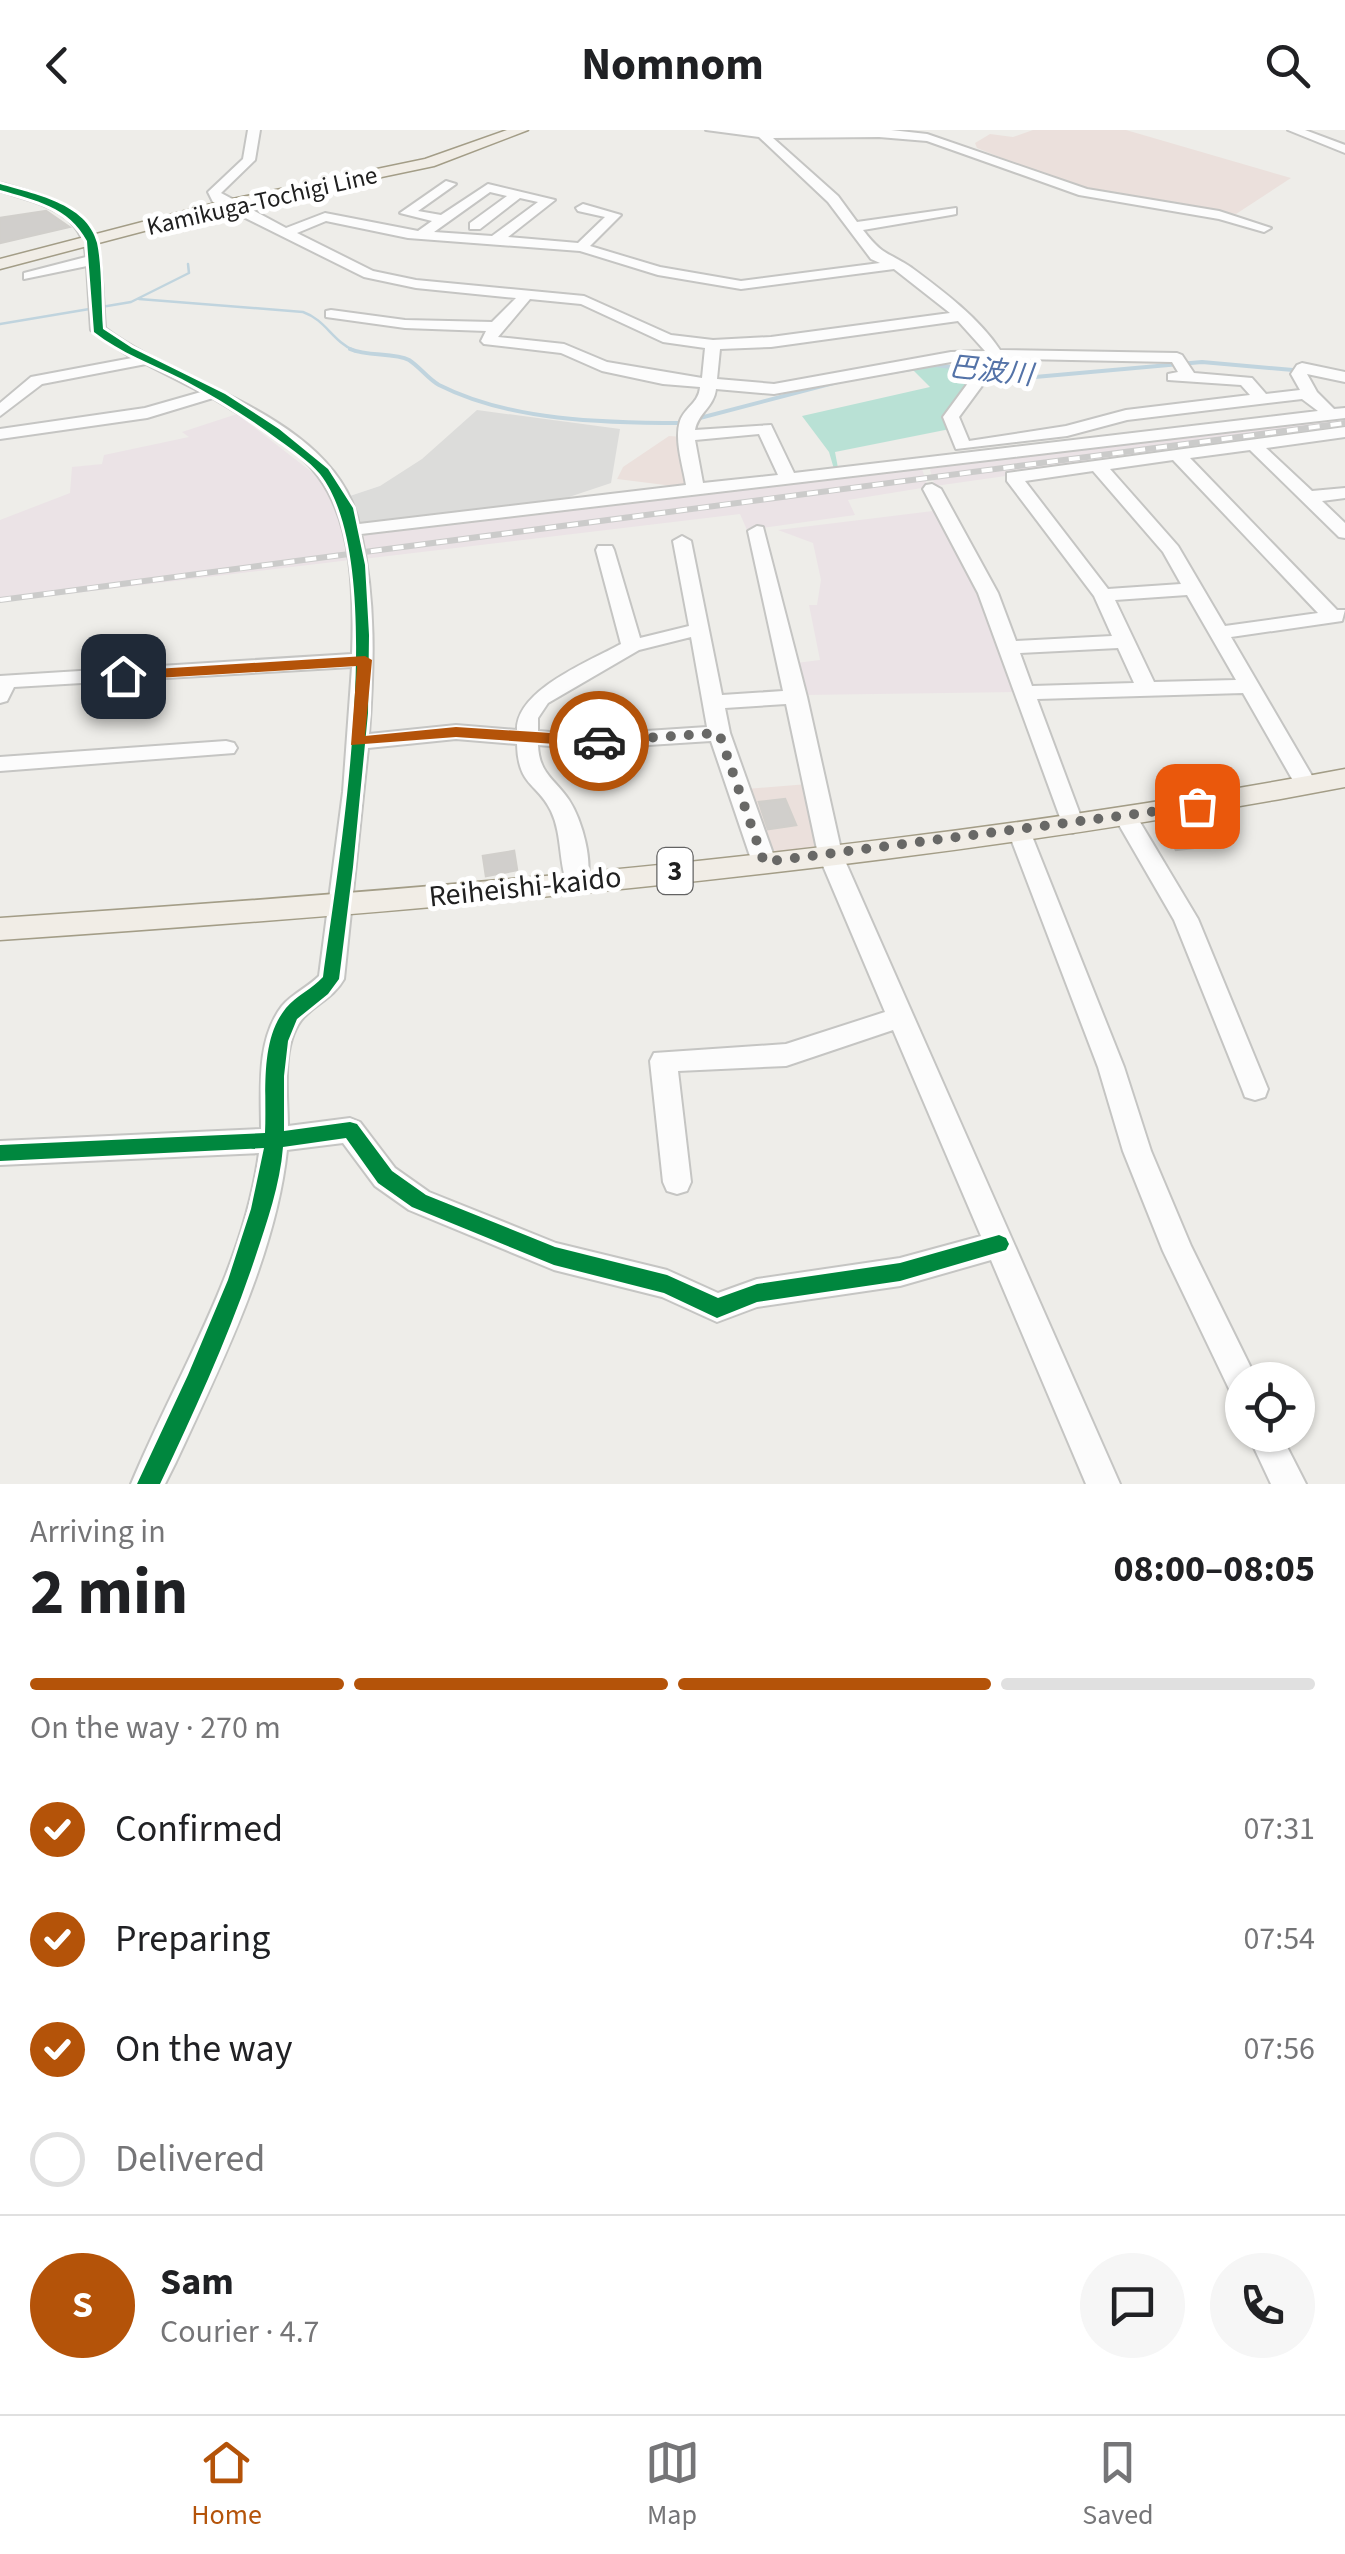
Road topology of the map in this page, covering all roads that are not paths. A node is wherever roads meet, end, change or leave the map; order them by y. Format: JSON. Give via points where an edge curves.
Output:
{"nodes":[{"id":1,"x":254,"y":130,"type":"edge"},
{"id":2,"x":521,"y":130,"type":"edge"},
{"id":3,"x":712,"y":130,"type":"edge"},
{"id":4,"x":1294,"y":130,"type":"edge"},
{"id":5,"x":764,"y":137,"type":"junction"},
{"id":6,"x":1345,"y":149,"type":"edge"},
{"id":7,"x":450,"y":184,"type":"dead end"},
{"id":8,"x":0,"y":187,"type":"edge"},
{"id":9,"x":517,"y":194,"type":"junction"},
{"id":10,"x":224,"y":206,"type":"junction"},
{"id":11,"x":583,"y":208,"type":"dead end"},
{"id":12,"x":951,"y":211,"type":"dead end"},
{"id":13,"x":441,"y":220,"type":"junction"},
{"id":14,"x":474,"y":226,"type":"junction"},
{"id":15,"x":854,"y":227,"type":"junction"},
{"id":16,"x":1264,"y":228,"type":"dead end"},
{"id":17,"x":284,"y":233,"type":"junction"},
{"id":18,"x":421,"y":235,"type":"junction"},
{"id":19,"x":501,"y":236,"type":"junction"},
{"id":20,"x":92,"y":241,"type":"junction"},
{"id":21,"x":581,"y":247,"type":"junction"},
{"id":22,"x":92,"y":260,"type":"junction"},
{"id":23,"x":7,"y":262,"type":"edge"},
{"id":24,"x":896,"y":265,"type":"junction"},
{"id":25,"x":529,"y":292,"type":"junction"},
{"id":26,"x":330,"y":314,"type":"dead end"},
{"id":27,"x":962,"y":316,"type":"junction"},
{"id":28,"x":496,"y":326,"type":"junction"},
{"id":29,"x":713,"y":345,"type":"junction"},
{"id":30,"x":995,"y":354,"type":"junction"},
{"id":31,"x":148,"y":359,"type":"junction"},
{"id":32,"x":1345,"y":377,"type":"edge"},
{"id":33,"x":709,"y":384,"type":"junction"},
{"id":34,"x":214,"y":393,"type":"junction"},
{"id":35,"x":1310,"y":394,"type":"junction"},
{"id":36,"x":1260,"y":398,"type":"junction"},
{"id":37,"x":0,"y":411,"type":"edge"},
{"id":38,"x":1338,"y":414,"type":"edge"},
{"id":39,"x":1345,"y":432,"type":"edge"},
{"id":40,"x":0,"y":434,"type":"edge"},
{"id":41,"x":686,"y":436,"type":"junction"},
{"id":42,"x":962,"y":445,"type":"junction"},
{"id":43,"x":1254,"y":445,"type":"junction"},
{"id":44,"x":1177,"y":455,"type":"junction"},
{"id":45,"x":938,"y":462,"type":"junction"},
{"id":46,"x":1097,"y":465,"type":"junction"},
{"id":47,"x":788,"y":478,"type":"junction"},
{"id":48,"x":932,"y":489,"type":"dead end"},
{"id":49,"x":696,"y":490,"type":"junction"},
{"id":50,"x":1345,"y":492,"type":"edge"},
{"id":51,"x":1309,"y":498,"type":"junction"},
{"id":52,"x":353,"y":530,"type":"junction"},
{"id":53,"x":758,"y":531,"type":"dead end"},
{"id":54,"x":1345,"y":533,"type":"edge"},
{"id":55,"x":682,"y":541,"type":"dead end"},
{"id":56,"x":605,"y":550,"type":"dead end"},
{"id":57,"x":1194,"y":589,"type":"junction"},
{"id":58,"x":1103,"y":595,"type":"junction"},
{"id":59,"x":1339,"y":615,"type":"edge"},
{"id":60,"x":696,"y":630,"type":"junction"},
{"id":61,"x":1221,"y":633,"type":"junction"},
{"id":62,"x":1125,"y":641,"type":"junction"},
{"id":63,"x":632,"y":646,"type":"junction"},
{"id":64,"x":1009,"y":648,"type":"junction"},
{"id":65,"x":365,"y":660,"type":"junction"},
{"id":66,"x":1248,"y":686,"type":"junction"},
{"id":67,"x":1147,"y":689,"type":"junction"},
{"id":68,"x":1028,"y":694,"type":"junction"},
{"id":69,"x":0,"y":696,"type":"edge"},
{"id":70,"x":797,"y":697,"type":"junction"},
{"id":71,"x":712,"y":702,"type":"junction"},
{"id":72,"x":719,"y":733,"type":"junction"},
{"id":73,"x":525,"y":738,"type":"junction"},
{"id":74,"x":356,"y":742,"type":"junction"},
{"id":75,"x":226,"y":748,"type":"dead end"},
{"id":76,"x":0,"y":764,"type":"edge"},
{"id":77,"x":1345,"y":778,"type":"edge"},
{"id":78,"x":1308,"y":786,"type":"junction"},
{"id":79,"x":1126,"y":818,"type":"junction"},
{"id":80,"x":1073,"y":824,"type":"junction"},
{"id":81,"x":1019,"y":831,"type":"junction"},
{"id":82,"x":830,"y":854,"type":"junction"},
{"id":83,"x":764,"y":862,"type":"junction"},
{"id":84,"x":577,"y":881,"type":"junction"},
{"id":85,"x":341,"y":905,"type":"junction"},
{"id":86,"x":0,"y":929,"type":"edge"},
{"id":87,"x":900,"y":1016,"type":"junction"},
{"id":88,"x":1255,"y":1088,"type":"dead end"},
{"id":89,"x":275,"y":1140,"type":"junction"},
{"id":90,"x":0,"y":1153,"type":"edge"},
{"id":91,"x":677,"y":1182,"type":"dead end"},
{"id":92,"x":999,"y":1244,"type":"junction"},
{"id":93,"x":1232,"y":1362,"type":"edge"},
{"id":94,"x":1273,"y":1452,"type":"edge"},
{"id":95,"x":148,"y":1484,"type":"edge"},
{"id":96,"x":1102,"y":1484,"type":"edge"},
{"id":97,"x":1289,"y":1484,"type":"edge"}],
"edges":[{"from":1,"to":10,"type":"street","via":[[248,160],[214,192]]},
{"from":2,"to":10,"type":"main road","name":"Kamikuga-Tochigi Line","via":[[429,163]]},
{"from":3,"to":5,"type":"street"},
{"from":4,"to":6,"type":"street"},
{"from":5,"to":15,"type":"street"},
{"from":5,"to":16,"type":"street","via":[[867,132],[936,138],[1081,192],[1209,212]]},
{"from":7,"to":13,"type":"street","via":[[407,214]]},
{"from":8,"to":20,"type":"street","via":[[72,212]]},
{"from":9,"to":13,"type":"street","via":[[488,188]]},
{"from":9,"to":14,"type":"street"},
{"from":9,"to":19,"type":"street","via":[[549,200]]},
{"from":10,"to":17,"type":"street"},
{"from":10,"to":20,"type":"main road","name":"Kamikuga-Tochigi Line"},
{"from":11,"to":21,"type":"street","via":[[614,214]]},
{"from":12,"to":15,"type":"street"},
{"from":13,"to":14,"type":"street"},
{"from":13,"to":18,"type":"street"},
{"from":14,"to":19,"type":"street"},
{"from":15,"to":24,"type":"street","via":[[876,256]]},
{"from":17,"to":18,"type":"street","via":[[325,217]]},
{"from":17,"to":25,"type":"street","via":[[387,278]]},
{"from":18,"to":19,"type":"street"},
{"from":19,"to":21,"type":"street"},
{"from":20,"to":22,"type":"street"},
{"from":20,"to":23,"type":"main road","name":"Kamikuga-Tochigi Line"},
{"from":21,"to":24,"type":"street","via":[[658,271],[741,285]]},
{"from":22,"to":23,"type":"street","via":[[30,278]]},
{"from":22,"to":31,"type":"street","via":[[98,330]]},
{"from":24,"to":27,"type":"street"},
{"from":25,"to":28,"type":"street"},
{"from":25,"to":29,"type":"street","via":[[584,300],[637,328]]},
{"from":26,"to":28,"type":"street"},
{"from":27,"to":29,"type":"street"},
{"from":27,"to":30,"type":"street"},
{"from":28,"to":33,"type":"street","via":[[489,341],[564,349],[602,366]]},
{"from":29,"to":33,"type":"street"},
{"from":30,"to":33,"type":"street","via":[[917,362],[793,388]]},
{"from":30,"to":36,"type":"street","via":[[1177,358],[1181,377],[1246,381]]},
{"from":30,"to":42,"type":"street","via":[[952,417]]},
{"from":31,"to":34,"type":"street"},
{"from":31,"to":37,"type":"street","via":[[37,380]]},
{"from":32,"to":35,"type":"street","via":[[1302,368]]},
{"from":33,"to":41,"type":"street"},
{"from":34,"to":40,"type":"street","via":[[147,413]]},
{"from":34,"to":52,"type":"street","via":[[325,471],[342,493]]},
{"from":35,"to":36,"type":"street"},
{"from":35,"to":38,"type":"street"},
{"from":36,"to":42,"type":"street","via":[[1126,414],[1068,431]]},
{"from":38,"to":45,"type":"street"},
{"from":39,"to":43,"type":"street"},
{"from":41,"to":47,"type":"street","via":[[766,429]]},
{"from":41,"to":49,"type":"street"},
{"from":42,"to":45,"type":"street"},
{"from":43,"to":44,"type":"street"},
{"from":43,"to":51,"type":"street"},
{"from":44,"to":46,"type":"street"},
{"from":44,"to":59,"type":"street"},
{"from":45,"to":47,"type":"street"},
{"from":46,"to":57,"type":"street","via":[[1171,550]]},
{"from":46,"to":58,"type":"street","via":[[1012,479]]},
{"from":47,"to":49,"type":"street"},
{"from":48,"to":64,"type":"street","via":[[988,593]]},
{"from":49,"to":52,"type":"street"},
{"from":50,"to":51,"type":"street"},
{"from":51,"to":54,"type":"street"},
{"from":52,"to":65,"type":"street"},
{"from":53,"to":70,"type":"street"},
{"from":55,"to":60,"type":"street"},
{"from":56,"to":63,"type":"street"},
{"from":57,"to":58,"type":"street"},
{"from":57,"to":61,"type":"street"},
{"from":58,"to":62,"type":"street"},
{"from":59,"to":61,"type":"street"},
{"from":60,"to":63,"type":"street"},
{"from":60,"to":71,"type":"street"},
{"from":61,"to":66,"type":"street"},
{"from":62,"to":64,"type":"street"},
{"from":62,"to":67,"type":"street"},
{"from":63,"to":73,"type":"street","via":[[541,698],[526,718]]},
{"from":64,"to":68,"type":"street"},
{"from":65,"to":69,"type":"street","via":[[6,681]]},
{"from":65,"to":74,"type":"street"},
{"from":66,"to":67,"type":"street"},
{"from":66,"to":78,"type":"street"},
{"from":67,"to":68,"type":"street"},
{"from":68,"to":80,"type":"street"},
{"from":70,"to":71,"type":"street"},
{"from":70,"to":82,"type":"street"},
{"from":71,"to":72,"type":"street"},
{"from":72,"to":73,"type":"street","via":[[586,742]]},
{"from":72,"to":83,"type":"street"},
{"from":73,"to":74,"type":"street","via":[[456,732]]},
{"from":73,"to":84,"type":"street","via":[[540,784],[560,804],[574,844]]},
{"from":74,"to":85,"type":"street"},
{"from":75,"to":76,"type":"street"},
{"from":77,"to":78,"type":"main road","name":"Reiheishi-kaido","number":"3"},
{"from":78,"to":79,"type":"main road","name":"Reiheishi-kaido","number":"3"},
{"from":79,"to":80,"type":"main road","name":"Reiheishi-kaido","number":"3"},
{"from":79,"to":88,"type":"street","via":[[1186,919]]},
{"from":80,"to":81,"type":"main road","name":"Reiheishi-kaido","number":"3"},
{"from":81,"to":82,"type":"main road","name":"Reiheishi-kaido","number":"3"},
{"from":81,"to":93,"type":"street","via":[[1150,1184]]},
{"from":82,"to":83,"type":"main road","name":"Reiheishi-kaido","number":"3"},
{"from":82,"to":87,"type":"street"},
{"from":83,"to":84,"type":"main road","name":"Reiheishi-kaido","number":"3"},
{"from":84,"to":85,"type":"main road","name":"Reiheishi-kaido","number":"3"},
{"from":85,"to":86,"type":"main road","name":"Reiheishi-kaido","number":"3"},
{"from":85,"to":89,"type":"street","via":[[331,980],[292,1014],[283,1032]]},
{"from":87,"to":91,"type":"street","via":[[802,1052],[663,1061]]},
{"from":87,"to":92,"type":"street"},
{"from":89,"to":90,"type":"street"},
{"from":89,"to":92,"type":"street","via":[[350,1130],[384,1176],[419,1201],[554,1256],[668,1284],[717,1308],[758,1292],[900,1272]]},
{"from":89,"to":95,"type":"street","via":[[234,1290]]},
{"from":92,"to":96,"type":"street"},
{"from":94,"to":97,"type":"street"}]}
